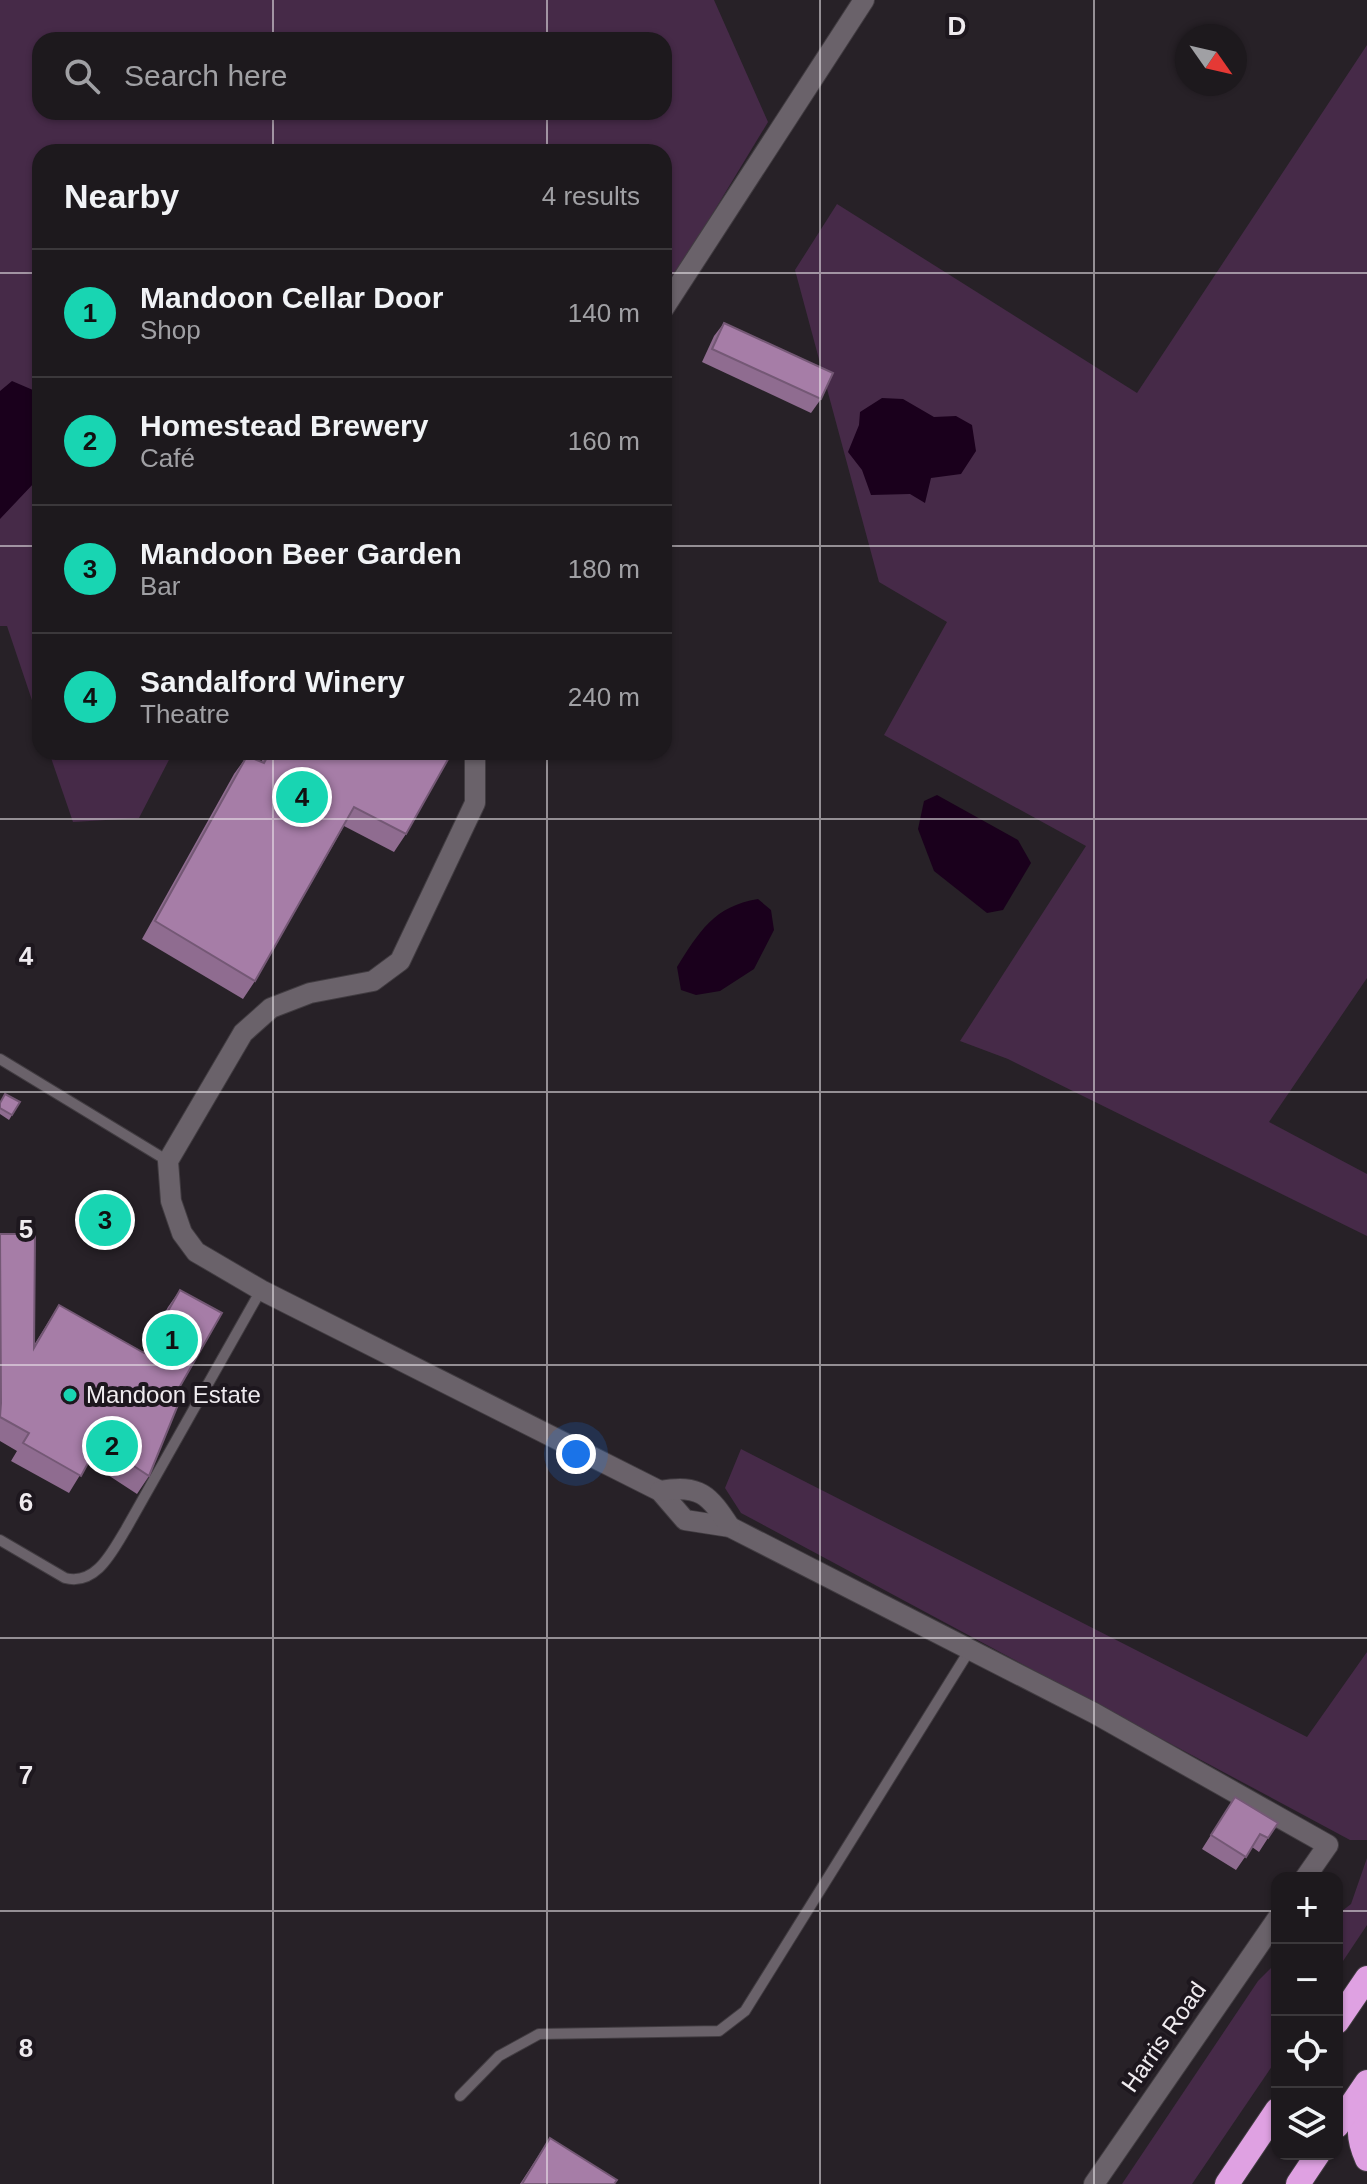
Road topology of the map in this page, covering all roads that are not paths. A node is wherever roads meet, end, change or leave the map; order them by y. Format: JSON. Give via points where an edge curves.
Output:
{"nodes":[{"id":1,"x":864,"y":0,"type":"edge"},
{"id":2,"x":672,"y":296,"type":"edge"},
{"id":3,"x":475,"y":760,"type":"edge"},
{"id":4,"x":0,"y":1059,"type":"edge"},
{"id":5,"x":168,"y":1161,"type":"junction"},
{"id":6,"x":261,"y":1290,"type":"junction"},
{"id":7,"x":660,"y":1491,"type":"junction"},
{"id":8,"x":730,"y":1527,"type":"junction"},
{"id":9,"x":0,"y":1540,"type":"edge"},
{"id":10,"x":969,"y":1651,"type":"junction"},
{"id":11,"x":1309,"y":1872,"type":"edge"},
{"id":12,"x":1271,"y":1928,"type":"edge"},
{"id":13,"x":1367,"y":1978,"type":"edge"},
{"id":14,"x":1341,"y":2016,"type":"edge"},
{"id":15,"x":1367,"y":2082,"type":"edge"},
{"id":16,"x":460,"y":2096,"type":"dead end"},
{"id":17,"x":1367,"y":2105,"type":"edge"},
{"id":18,"x":1343,"y":2117,"type":"edge"},
{"id":19,"x":1271,"y":2119,"type":"edge"},
{"id":20,"x":1367,"y":2159,"type":"edge"},
{"id":21,"x":1314,"y":2160,"type":"edge"},
{"id":22,"x":1094,"y":2184,"type":"edge"},
{"id":23,"x":1227,"y":2184,"type":"edge"},
{"id":24,"x":1298,"y":2184,"type":"edge"}],
"edges":[{"from":1,"to":2,"type":"street"},
{"from":3,"to":5,"type":"street","via":[[475,803],[400,961],[373,981],[310,993],[271,1008],[243,1033]]},
{"from":4,"to":5,"type":"lane"},
{"from":5,"to":6,"type":"street","via":[[171,1201],[182,1233],[196,1252]]},
{"from":6,"to":7,"type":"street"},
{"from":6,"to":9,"type":"lane","via":[[103,1565],[77,1581]]},
{"from":7,"to":8,"type":"street","via":[[685,1520]]},
{"from":7,"to":8,"type":"street","via":[[699,1491],[714,1502]]},
{"from":8,"to":10,"type":"street"},
{"from":10,"to":11,"type":"street","via":[[1094,1713],[1328,1845]]},
{"from":10,"to":16,"type":"lane","via":[[745,2011],[719,2031],[539,2034],[499,2056]]},
{"from":12,"to":22,"type":"street","name":"Harris Road"},
{"from":13,"to":14,"type":"highway"},
{"from":15,"to":18,"type":"highway"},
{"from":17,"to":20,"type":"highway","via":[[1359,2138]]},
{"from":19,"to":23,"type":"highway"},
{"from":21,"to":24,"type":"highway"}]}
